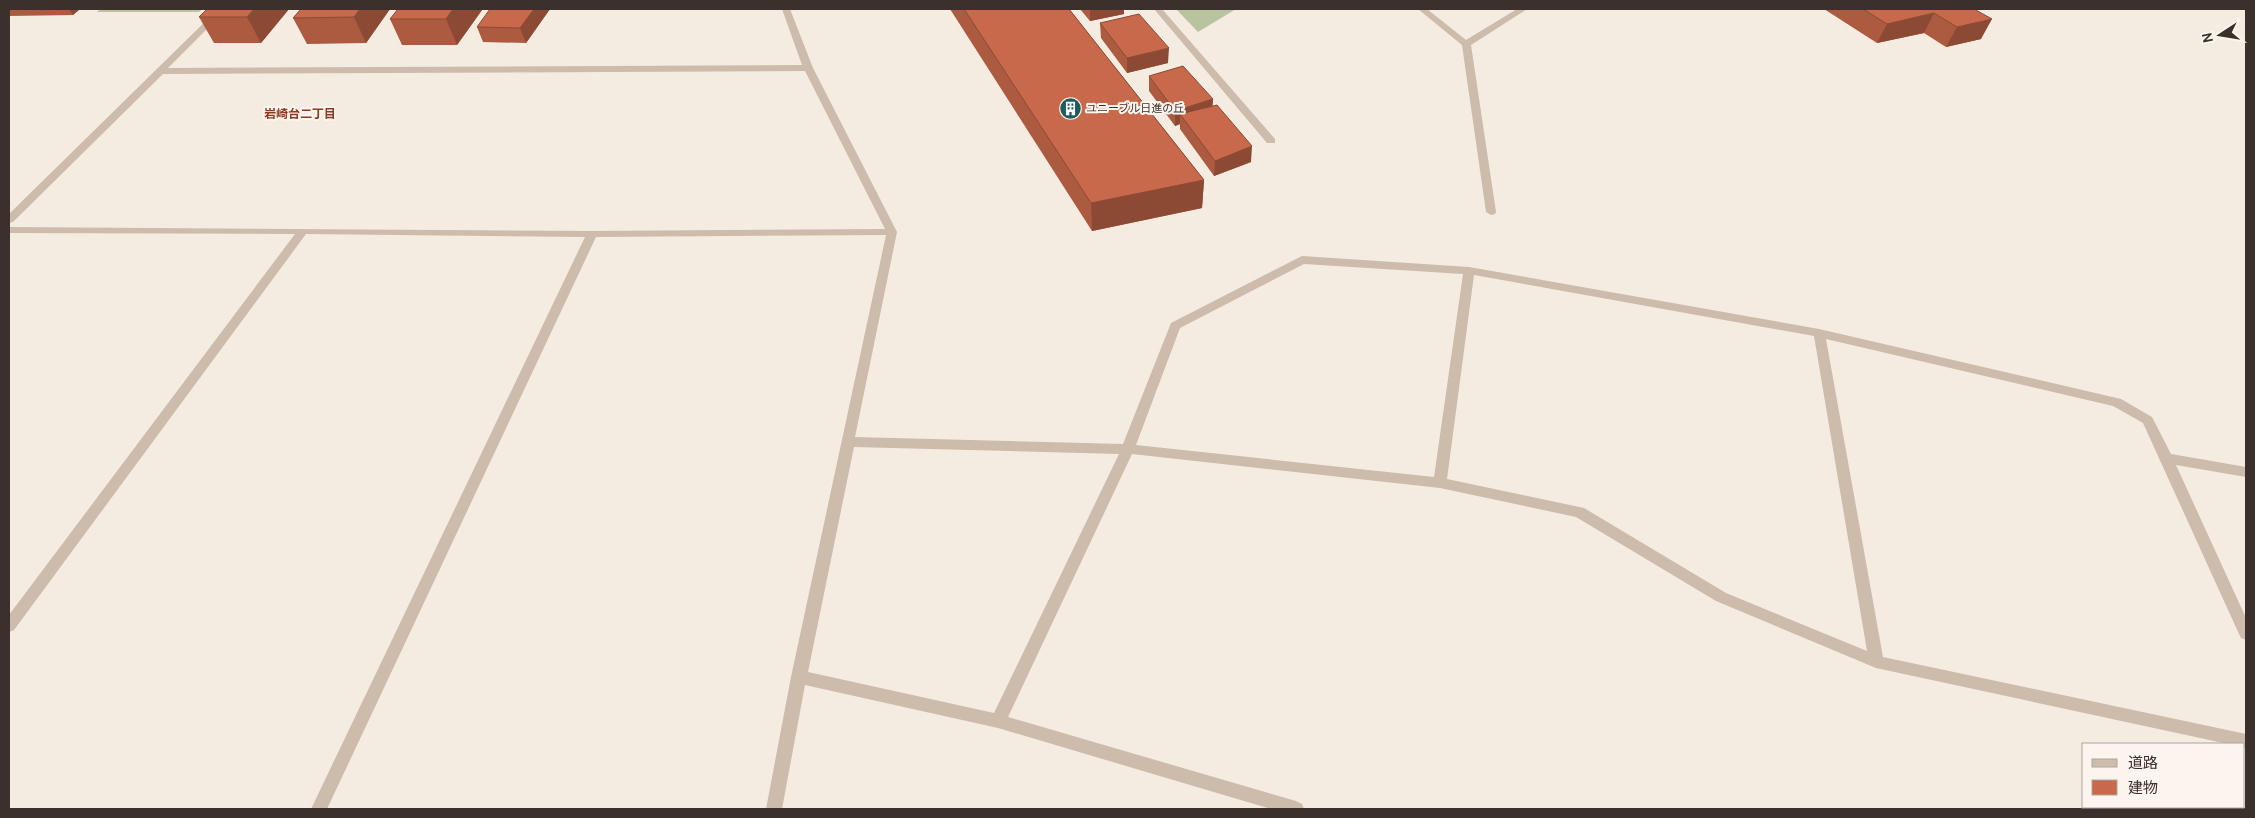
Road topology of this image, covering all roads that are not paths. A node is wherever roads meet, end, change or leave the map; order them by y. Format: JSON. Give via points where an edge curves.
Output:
{"nodes":[{"id":1,"x":223,"y":9,"type":"edge"},
{"id":2,"x":786,"y":9,"type":"edge"},
{"id":3,"x":1158,"y":9,"type":"edge"},
{"id":4,"x":1422,"y":9,"type":"edge"},
{"id":5,"x":1524,"y":9,"type":"edge"},
{"id":6,"x":1466,"y":44,"type":"junction"},
{"id":7,"x":808,"y":68,"type":"junction"},
{"id":8,"x":159,"y":70,"type":"junction"},
{"id":9,"x":1271,"y":141,"type":"dead end"},
{"id":10,"x":1491,"y":212,"type":"dead end"},
{"id":11,"x":9,"y":220,"type":"edge"},
{"id":12,"x":9,"y":230,"type":"edge"},
{"id":13,"x":303,"y":231,"type":"junction"},
{"id":14,"x":892,"y":232,"type":"junction"},
{"id":15,"x":592,"y":234,"type":"junction"},
{"id":16,"x":1469,"y":270,"type":"junction"},
{"id":17,"x":1819,"y":333,"type":"junction"},
{"id":18,"x":847,"y":442,"type":"junction"},
{"id":19,"x":1128,"y":449,"type":"junction"},
{"id":20,"x":2167,"y":458,"type":"junction"},
{"id":21,"x":2246,"y":472,"type":"edge"},
{"id":22,"x":1440,"y":483,"type":"junction"},
{"id":23,"x":9,"y":626,"type":"edge"},
{"id":24,"x":2246,"y":634,"type":"edge"},
{"id":25,"x":1876,"y":662,"type":"junction"},
{"id":26,"x":799,"y":677,"type":"junction"},
{"id":27,"x":998,"y":721,"type":"junction"},
{"id":28,"x":2246,"y":741,"type":"edge"},
{"id":29,"x":319,"y":809,"type":"edge"},
{"id":30,"x":774,"y":809,"type":"edge"},
{"id":31,"x":1296,"y":809,"type":"edge"}],
"edges":[{"from":1,"to":8,"type":"street"},
{"from":2,"to":7,"type":"street"},
{"from":3,"to":9,"type":"street"},
{"from":4,"to":6,"type":"street"},
{"from":5,"to":6,"type":"street"},
{"from":6,"to":10,"type":"street"},
{"from":7,"to":8,"type":"street"},
{"from":7,"to":14,"type":"street"},
{"from":8,"to":11,"type":"street"},
{"from":12,"to":13,"type":"street"},
{"from":13,"to":15,"type":"street"},
{"from":13,"to":23,"type":"street"},
{"from":14,"to":15,"type":"street"},
{"from":14,"to":18,"type":"street"},
{"from":15,"to":29,"type":"street"},
{"from":16,"to":17,"type":"street"},
{"from":16,"to":19,"type":"street","via":[[1302,260],[1175,326]]},
{"from":16,"to":22,"type":"street"},
{"from":17,"to":20,"type":"street","via":[[2116,402],[2148,420]]},
{"from":17,"to":25,"type":"street"},
{"from":18,"to":19,"type":"street"},
{"from":18,"to":26,"type":"street"},
{"from":19,"to":22,"type":"street"},
{"from":19,"to":27,"type":"street"},
{"from":20,"to":21,"type":"street"},
{"from":20,"to":24,"type":"street"},
{"from":22,"to":25,"type":"street","via":[[1579,512],[1721,597]]},
{"from":25,"to":28,"type":"street"},
{"from":26,"to":27,"type":"street"},
{"from":26,"to":30,"type":"street"},
{"from":27,"to":31,"type":"street"}]}
